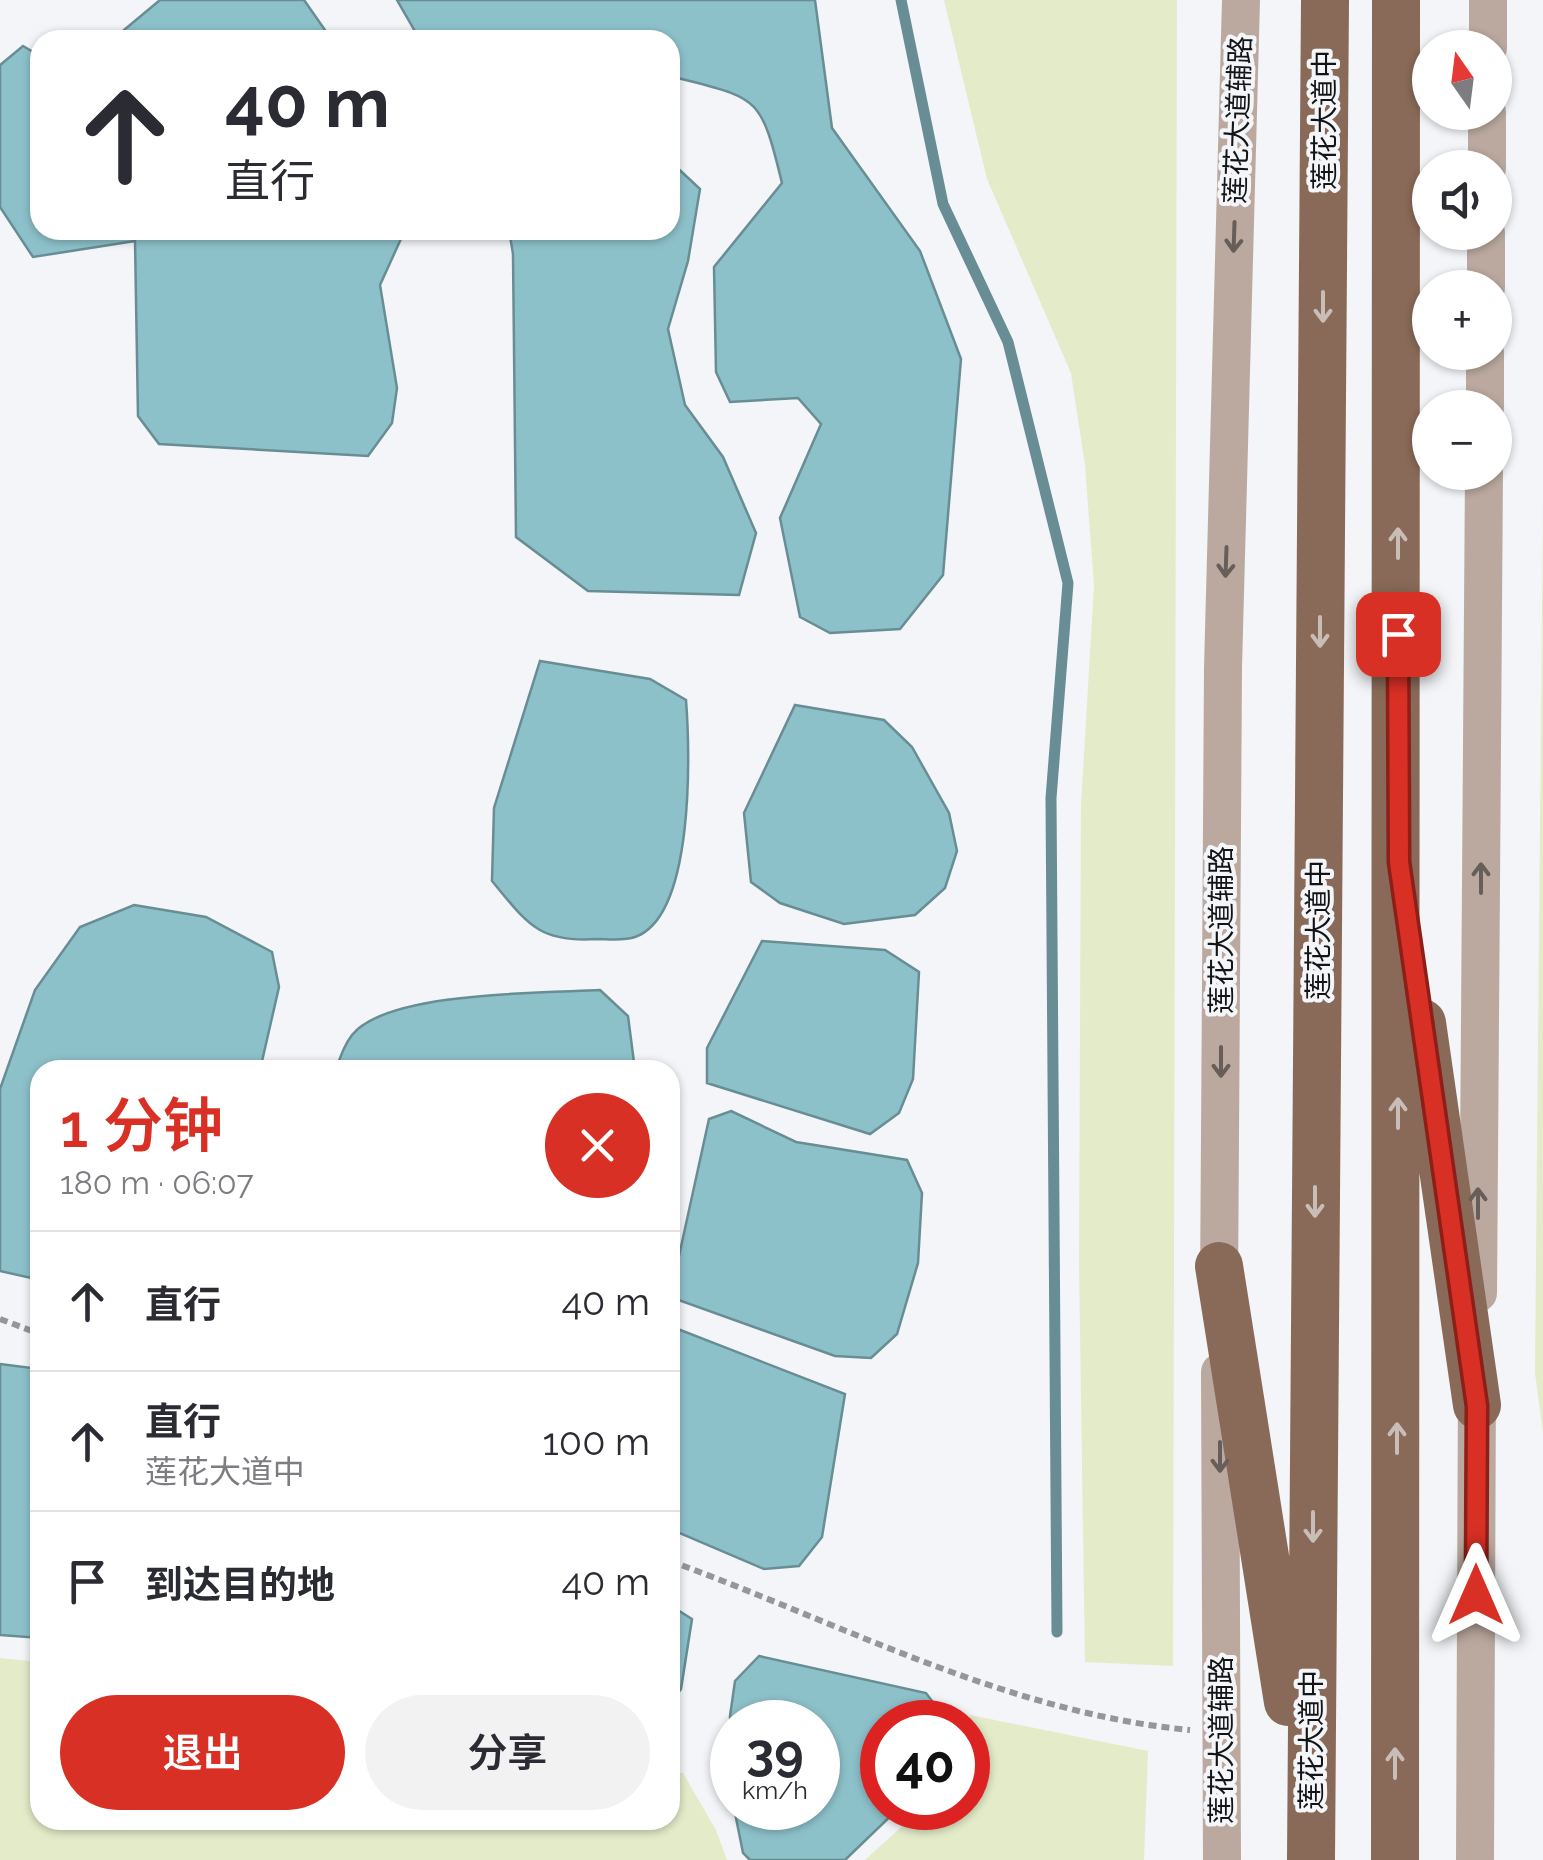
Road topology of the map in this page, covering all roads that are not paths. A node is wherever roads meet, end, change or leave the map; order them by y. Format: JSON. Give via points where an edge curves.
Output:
{"nodes":[{"id":1,"x":1241,"y":0,"type":"edge"},
{"id":2,"x":1326,"y":0,"type":"edge"},
{"id":3,"x":1396,"y":0,"type":"edge"},
{"id":4,"x":1488,"y":0,"type":"edge"},
{"id":5,"x":1488,"y":30,"type":"edge"},
{"id":6,"x":1484,"y":490,"type":"edge"},
{"id":7,"x":1399,"y":862,"type":"junction"},
{"id":8,"x":1220,"y":1266,"type":"junction"},
{"id":9,"x":1477,"y":1406,"type":"junction"},
{"id":10,"x":1311,"y":1850,"type":"edge"},
{"id":11,"x":1222,"y":1860,"type":"edge"},
{"id":12,"x":1395,"y":1860,"type":"edge"},
{"id":13,"x":1475,"y":1860,"type":"edge"}],
"edges":[{"from":1,"to":8,"type":"street","name":"莲花大道辅路","one_way":true,"via":[[1223,668]]},
{"from":2,"to":10,"type":"main road","name":"莲花大道中","one_way":true},
{"from":7,"to":3,"type":"main road","one_way":true},
{"from":4,"to":5,"type":"street"},
{"from":9,"to":6,"type":"street","one_way":true},
{"from":7,"to":9,"type":"main road"},
{"from":12,"to":7,"type":"main road","one_way":true},
{"from":8,"to":10,"type":"main road"},
{"from":8,"to":11,"type":"street","name":"莲花大道辅路","one_way":true},
{"from":9,"to":13,"type":"street"}]}
